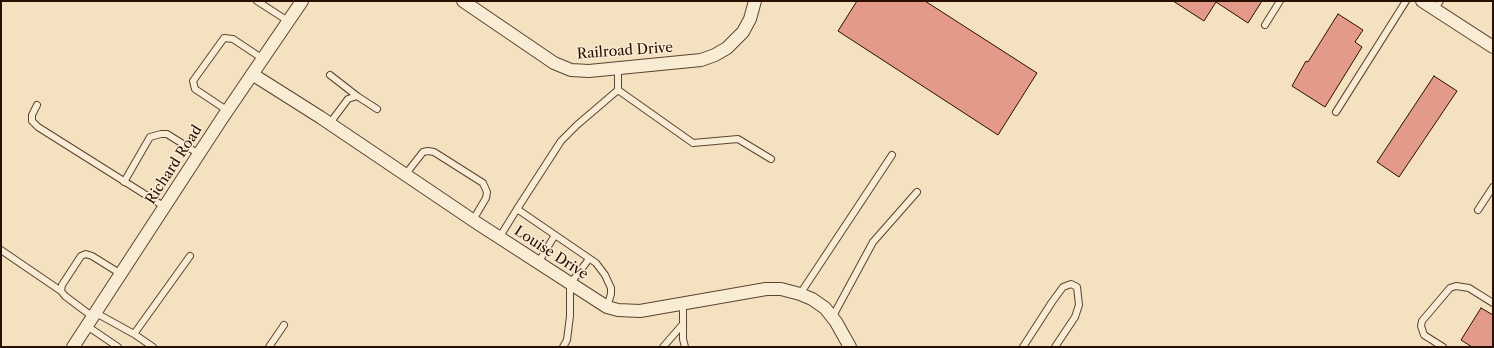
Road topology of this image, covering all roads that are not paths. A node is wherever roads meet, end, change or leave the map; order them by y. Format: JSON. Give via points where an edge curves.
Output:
{"nodes":[{"id":1,"x":257,"y":1,"type":"edge"},
{"id":2,"x":302,"y":1,"type":"edge"},
{"id":3,"x":463,"y":1,"type":"edge"},
{"id":4,"x":755,"y":1,"type":"edge"},
{"id":5,"x":1280,"y":1,"type":"edge"},
{"id":6,"x":1406,"y":1,"type":"edge"},
{"id":7,"x":1422,"y":1,"type":"edge"},
{"id":8,"x":1437,"y":5,"type":"edge"},
{"id":9,"x":288,"y":21,"type":"junction"},
{"id":10,"x":1265,"y":25,"type":"dead end"},
{"id":11,"x":1493,"y":47,"type":"edge"},
{"id":12,"x":263,"y":59,"type":"junction"},
{"id":13,"x":618,"y":68,"type":"junction"},
{"id":14,"x":252,"y":74,"type":"junction"},
{"id":15,"x":330,"y":75,"type":"dead end"},
{"id":16,"x":618,"y":90,"type":"junction"},
{"id":17,"x":357,"y":96,"type":"junction"},
{"id":18,"x":37,"y":105,"type":"dead end"},
{"id":19,"x":377,"y":109,"type":"dead end"},
{"id":20,"x":228,"y":111,"type":"junction"},
{"id":21,"x":1336,"y":112,"type":"dead end"},
{"id":22,"x":330,"y":123,"type":"junction"},
{"id":23,"x":200,"y":154,"type":"junction"},
{"id":24,"x":892,"y":156,"type":"dead end"},
{"id":25,"x":770,"y":159,"type":"dead end"},
{"id":26,"x":406,"y":175,"type":"junction"},
{"id":27,"x":124,"y":182,"type":"junction"},
{"id":28,"x":1493,"y":187,"type":"edge"},
{"id":29,"x":917,"y":192,"type":"dead end"},
{"id":30,"x":165,"y":207,"type":"junction"},
{"id":31,"x":517,"y":209,"type":"junction"},
{"id":32,"x":1478,"y":210,"type":"dead end"},
{"id":33,"x":473,"y":220,"type":"junction"},
{"id":34,"x":554,"y":235,"type":"junction"},
{"id":35,"x":499,"y":238,"type":"junction"},
{"id":36,"x":1,"y":250,"type":"edge"},
{"id":37,"x":190,"y":256,"type":"dead end"},
{"id":38,"x":589,"y":259,"type":"junction"},
{"id":39,"x":538,"y":263,"type":"junction"},
{"id":40,"x":121,"y":274,"type":"junction"},
{"id":41,"x":570,"y":284,"type":"junction"},
{"id":42,"x":61,"y":291,"type":"junction"},
{"id":43,"x":800,"y":294,"type":"junction"},
{"id":44,"x":1493,"y":303,"type":"edge"},
{"id":45,"x":683,"y":304,"type":"junction"},
{"id":46,"x":607,"y":306,"type":"junction"},
{"id":47,"x":833,"y":316,"type":"junction"},
{"id":48,"x":92,"y":318,"type":"junction"},
{"id":49,"x":683,"y":324,"type":"junction"},
{"id":50,"x":284,"y":325,"type":"dead end"},
{"id":51,"x":134,"y":334,"type":"junction"},
{"id":52,"x":73,"y":347,"type":"edge"},
{"id":53,"x":118,"y":347,"type":"edge"},
{"id":54,"x":153,"y":347,"type":"edge"},
{"id":55,"x":269,"y":347,"type":"edge"},
{"id":56,"x":563,"y":347,"type":"edge"},
{"id":57,"x":664,"y":347,"type":"edge"},
{"id":58,"x":685,"y":347,"type":"edge"},
{"id":59,"x":850,"y":347,"type":"edge"},
{"id":60,"x":1023,"y":347,"type":"edge"},
{"id":61,"x":1055,"y":347,"type":"edge"},
{"id":62,"x":1443,"y":347,"type":"edge"}],
"edges":[{"from":1,"to":9,"type":"lane"},
{"from":2,"to":9,"type":"street","name":"Richard Road"},
{"from":3,"to":13,"type":"street","name":"Railroad Drive","via":[[566,68],[589,71]]},
{"from":4,"to":13,"type":"street","name":"Railroad Drive","via":[[743,32],[728,48],[715,55],[701,60]]},
{"from":5,"to":10,"type":"lane"},
{"from":6,"to":21,"type":"lane"},
{"from":7,"to":8,"type":"street"},
{"from":8,"to":11,"type":"street"},
{"from":9,"to":12,"type":"street","name":"Richard Road"},
{"from":12,"to":14,"type":"street","name":"Richard Road"},
{"from":12,"to":20,"type":"lane","via":[[233,39],[224,38],[193,81],[195,89]]},
{"from":13,"to":16,"type":"lane"},
{"from":14,"to":20,"type":"street","name":"Richard Road"},
{"from":14,"to":22,"type":"street","name":"Louise Drive"},
{"from":15,"to":17,"type":"lane"},
{"from":16,"to":25,"type":"lane","via":[[693,142],[738,139]]},
{"from":16,"to":31,"type":"lane","via":[[561,141]]},
{"from":17,"to":19,"type":"lane"},
{"from":17,"to":22,"type":"lane","via":[[348,99]]},
{"from":18,"to":27,"type":"lane","via":[[32,121],[38,127]]},
{"from":20,"to":23,"type":"street","name":"Richard Road"},
{"from":22,"to":26,"type":"street","name":"Louise Drive"},
{"from":23,"to":27,"type":"lane","via":[[167,134],[150,137]]},
{"from":23,"to":30,"type":"street","name":"Richard Road"},
{"from":24,"to":43,"type":"lane"},
{"from":26,"to":33,"type":"street","name":"Louise Drive"},
{"from":26,"to":33,"type":"lane","via":[[423,152],[428,151],[434,152],[483,183],[487,192],[486,198]]},
{"from":27,"to":30,"type":"lane"},
{"from":28,"to":32,"type":"lane"},
{"from":29,"to":47,"type":"lane","via":[[873,242]]},
{"from":30,"to":40,"type":"street","name":"Richard Road"},
{"from":31,"to":34,"type":"lane"},
{"from":31,"to":35,"type":"lane"},
{"from":33,"to":35,"type":"street","name":"Louise Drive"},
{"from":34,"to":38,"type":"lane"},
{"from":34,"to":39,"type":"lane"},
{"from":35,"to":39,"type":"street","name":"Louise Drive"},
{"from":36,"to":42,"type":"lane"},
{"from":37,"to":51,"type":"lane"},
{"from":38,"to":41,"type":"lane"},
{"from":38,"to":46,"type":"lane","via":[[596,263],[611,288]]},
{"from":39,"to":41,"type":"street","name":"Louise Drive"},
{"from":40,"to":42,"type":"lane","via":[[86,254],[81,256],[62,285]]},
{"from":40,"to":48,"type":"street","name":"Richard Road"},
{"from":41,"to":46,"type":"street","name":"Louise Drive"},
{"from":41,"to":56,"type":"lane","via":[[570,316]]},
{"from":42,"to":48,"type":"lane"},
{"from":43,"to":45,"type":"street","name":"Louise Drive","via":[[781,289],[766,289]]},
{"from":43,"to":47,"type":"street","name":"Louise Drive","via":[[812,299]]},
{"from":44,"to":62,"type":"lane","via":[[1469,288],[1450,288],[1422,320],[1421,326],[1424,335]]},
{"from":45,"to":46,"type":"street","name":"Louise Drive","via":[[640,311],[618,310]]},
{"from":45,"to":49,"type":"lane"},
{"from":47,"to":59,"type":"street","name":"Louise Drive"},
{"from":48,"to":51,"type":"lane"},
{"from":48,"to":52,"type":"street","name":"Richard Road"},
{"from":48,"to":53,"type":"lane"},
{"from":49,"to":57,"type":"lane"},
{"from":49,"to":58,"type":"lane"},
{"from":50,"to":55,"type":"lane"},
{"from":51,"to":54,"type":"lane"},
{"from":60,"to":61,"type":"lane","via":[[1052,302],[1064,287],[1071,284],[1077,287],[1079,305]]}]}
